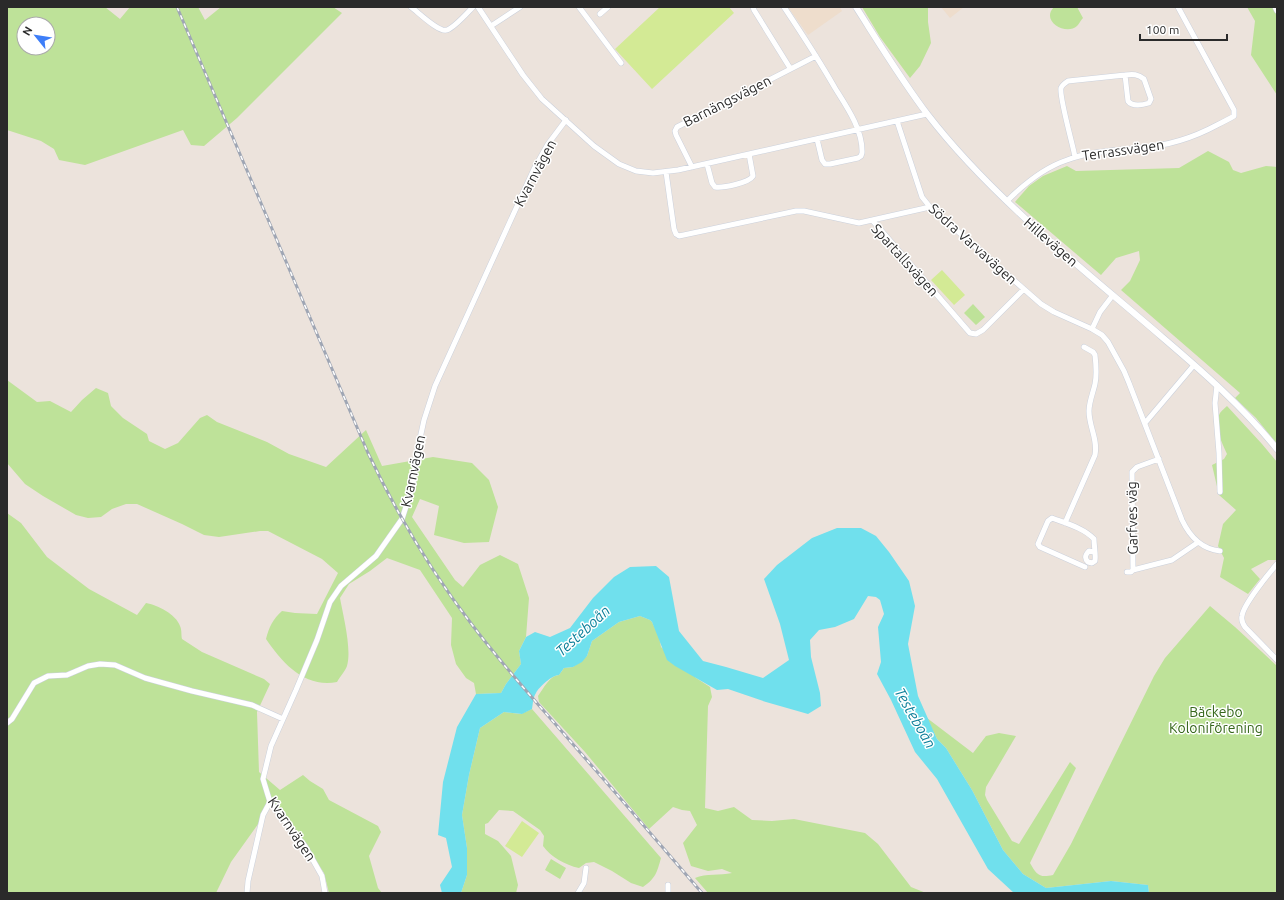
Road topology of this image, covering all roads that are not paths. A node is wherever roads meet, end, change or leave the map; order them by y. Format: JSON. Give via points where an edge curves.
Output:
{"nodes":[{"id":1,"x":411,"y":7,"type":"edge"},
{"id":2,"x":473,"y":7,"type":"edge"},
{"id":3,"x":478,"y":7,"type":"edge"},
{"id":4,"x":520,"y":7,"type":"edge"},
{"id":5,"x":579,"y":7,"type":"edge"},
{"id":6,"x":608,"y":7,"type":"edge"},
{"id":7,"x":753,"y":7,"type":"edge"},
{"id":8,"x":784,"y":7,"type":"edge"},
{"id":9,"x":856,"y":7,"type":"edge"},
{"id":10,"x":1178,"y":7,"type":"edge"},
{"id":11,"x":1275,"y":7,"type":"edge"},
{"id":12,"x":1277,"y":11,"type":"edge"},
{"id":13,"x":600,"y":14,"type":"dead end"},
{"id":14,"x":491,"y":26,"type":"junction"},
{"id":15,"x":816,"y":56,"type":"junction"},
{"id":16,"x":621,"y":63,"type":"dead end"},
{"id":17,"x":790,"y":68,"type":"junction"},
{"id":18,"x":1125,"y":75,"type":"junction"},
{"id":19,"x":927,"y":114,"type":"junction"},
{"id":20,"x":566,"y":120,"type":"junction"},
{"id":21,"x":897,"y":121,"type":"junction"},
{"id":22,"x":858,"y":130,"type":"junction"},
{"id":23,"x":817,"y":139,"type":"junction"},
{"id":24,"x":749,"y":154,"type":"junction"},
{"id":25,"x":1075,"y":157,"type":"junction"},
{"id":26,"x":707,"y":164,"type":"junction"},
{"id":27,"x":692,"y":167,"type":"junction"},
{"id":28,"x":666,"y":172,"type":"junction"},
{"id":29,"x":1007,"y":201,"type":"junction"},
{"id":30,"x":930,"y":207,"type":"junction"},
{"id":31,"x":873,"y":221,"type":"junction"},
{"id":32,"x":1024,"y":289,"type":"junction"},
{"id":33,"x":1113,"y":295,"type":"junction"},
{"id":34,"x":1092,"y":329,"type":"junction"},
{"id":35,"x":1084,"y":347,"type":"dead end"},
{"id":36,"x":1194,"y":365,"type":"junction"},
{"id":37,"x":1217,"y":385,"type":"junction"},
{"id":38,"x":1145,"y":423,"type":"junction"},
{"id":39,"x":1277,"y":449,"type":"edge"},
{"id":40,"x":1159,"y":459,"type":"junction"},
{"id":41,"x":1220,"y":492,"type":"dead end"},
{"id":42,"x":1065,"y":523,"type":"junction"},
{"id":43,"x":1198,"y":543,"type":"junction"},
{"id":44,"x":1220,"y":551,"type":"dead end"},
{"id":45,"x":1094,"y":552,"type":"dead end"},
{"id":46,"x":1277,"y":564,"type":"edge"},
{"id":47,"x":1085,"y":567,"type":"dead end"},
{"id":48,"x":1133,"y":570,"type":"junction"},
{"id":49,"x":1127,"y":572,"type":"dead end"},
{"id":50,"x":1277,"y":660,"type":"edge"},
{"id":51,"x":283,"y":719,"type":"junction"},
{"id":52,"x":7,"y":723,"type":"edge"},
{"id":53,"x":270,"y":802,"type":"junction"},
{"id":54,"x":586,"y":868,"type":"dead end"},
{"id":55,"x":668,"y":885,"type":"dead end"},
{"id":56,"x":247,"y":893,"type":"edge"},
{"id":57,"x":325,"y":893,"type":"edge"},
{"id":58,"x":578,"y":893,"type":"edge"},
{"id":59,"x":668,"y":893,"type":"edge"}],
"edges":[{"from":1,"to":2,"type":"street","via":[[444,31],[451,28]]},
{"from":3,"to":14,"type":"street"},
{"from":4,"to":14,"type":"street"},
{"from":5,"to":16,"type":"street"},
{"from":6,"to":13,"type":"street"},
{"from":7,"to":17,"type":"street"},
{"from":8,"to":15,"type":"street"},
{"from":9,"to":19,"type":"street","name":"Hillevägen"},
{"from":10,"to":25,"type":"street","name":"Terrassvägen","via":[[1235,112],[1232,117],[1192,137],[1172,143]]},
{"from":11,"to":12,"type":"street"},
{"from":14,"to":20,"type":"street","via":[[523,76],[542,99]]},
{"from":15,"to":17,"type":"street","name":"Barnängsvägen"},
{"from":15,"to":22,"type":"street"},
{"from":17,"to":27,"type":"street","name":"Barnängsvägen","via":[[677,127],[676,134]]},
{"from":18,"to":18,"type":"street","via":[[1138,75],[1144,79],[1151,99],[1149,103],[1129,104]]},
{"from":18,"to":25,"type":"street","via":[[1068,81],[1063,85],[1063,104]]},
{"from":19,"to":21,"type":"street"},
{"from":19,"to":29,"type":"street","name":"Hillevägen","via":[[950,142]]},
{"from":20,"to":28,"type":"street","via":[[603,153],[625,167],[641,172]]},
{"from":20,"to":51,"type":"street","name":"Kvarnvägen","via":[[534,169],[435,386],[424,420],[412,485],[402,519],[376,556],[341,586],[330,602],[317,640]]},
{"from":21,"to":22,"type":"street"},
{"from":21,"to":30,"type":"street","name":"Södra Varvavägen","via":[[922,197]]},
{"from":22,"to":23,"type":"street"},
{"from":22,"to":23,"type":"street","via":[[861,156],[830,164],[825,164],[822,160]]},
{"from":23,"to":24,"type":"street"},
{"from":24,"to":26,"type":"street"},
{"from":24,"to":26,"type":"street","via":[[753,176],[746,182],[715,187]]},
{"from":25,"to":29,"type":"street","name":"Terrassvägen","via":[[1038,174]]},
{"from":26,"to":27,"type":"street"},
{"from":27,"to":28,"type":"street"},
{"from":28,"to":31,"type":"street","name":"Spartallsvägen","via":[[674,229],[679,236],[796,211],[859,224]]},
{"from":29,"to":33,"type":"street","name":"Hillevägen"},
{"from":30,"to":31,"type":"street"},
{"from":30,"to":32,"type":"street","name":"Södra Varvavägen"},
{"from":31,"to":32,"type":"street","name":"Spartallsvägen","via":[[970,333],[976,334],[983,330]]},
{"from":32,"to":34,"type":"street","name":"Södra Varvavägen","via":[[1048,309]]},
{"from":33,"to":34,"type":"street","via":[[1100,312]]},
{"from":33,"to":36,"type":"street","name":"Hillevägen"},
{"from":34,"to":38,"type":"street","name":"Södra Varvavägen","via":[[1105,339],[1124,371]]},
{"from":35,"to":42,"type":"street","via":[[1095,355],[1095,380],[1089,409],[1096,450]]},
{"from":36,"to":37,"type":"street","name":"Hillevägen"},
{"from":36,"to":38,"type":"street"},
{"from":37,"to":39,"type":"street","name":"Hillevägen","via":[[1258,425]]},
{"from":37,"to":41,"type":"street","via":[[1215,403]]},
{"from":38,"to":40,"type":"street","name":"Södra Varvavägen"},
{"from":40,"to":43,"type":"street","name":"Södra Varvavägen","via":[[1182,520],[1189,534]]},
{"from":40,"to":48,"type":"street","name":"Garfves väg","via":[[1137,467],[1132,472]]},
{"from":42,"to":45,"type":"street","via":[[1090,535],[1094,539]]},
{"from":42,"to":47,"type":"street","via":[[1052,518],[1048,521],[1038,544]]},
{"from":43,"to":44,"type":"street"},
{"from":43,"to":48,"type":"street","name":"Garfves väg","via":[[1172,560]]},
{"from":46,"to":50,"type":"street","via":[[1242,614],[1245,627]]},
{"from":48,"to":49,"type":"street","name":"Garfves väg"},
{"from":51,"to":52,"type":"street","via":[[252,705],[145,678],[115,665],[100,664],[67,674],[48,676],[34,683]]},
{"from":51,"to":53,"type":"street","name":"Kvarnvägen","via":[[271,746],[263,779]]},
{"from":53,"to":56,"type":"street","via":[[263,816]]},
{"from":53,"to":57,"type":"street","name":"Kvarnvägen","via":[[305,846],[322,876]]},
{"from":54,"to":58,"type":"street","via":[[584,883]]},
{"from":55,"to":59,"type":"street"}]}
